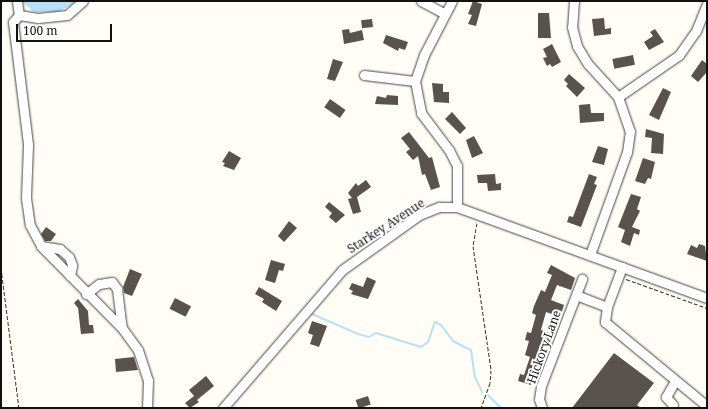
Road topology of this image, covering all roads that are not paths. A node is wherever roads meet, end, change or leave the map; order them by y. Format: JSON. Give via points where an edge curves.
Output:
{"nodes":[{"id":1,"x":17,"y":1,"type":"edge"},
{"id":2,"x":83,"y":1,"type":"edge"},
{"id":3,"x":421,"y":1,"type":"edge"},
{"id":4,"x":452,"y":1,"type":"edge"},
{"id":5,"x":574,"y":1,"type":"edge"},
{"id":6,"x":707,"y":4,"type":"edge"},
{"id":7,"x":445,"y":14,"type":"junction"},
{"id":8,"x":19,"y":15,"type":"junction"},
{"id":9,"x":364,"y":75,"type":"dead end"},
{"id":10,"x":415,"y":81,"type":"junction"},
{"id":11,"x":618,"y":96,"type":"junction"},
{"id":12,"x":457,"y":207,"type":"junction"},
{"id":13,"x":41,"y":246,"type":"junction"},
{"id":14,"x":590,"y":256,"type":"junction"},
{"id":15,"x":622,"y":266,"type":"junction"},
{"id":16,"x":70,"y":276,"type":"junction"},
{"id":17,"x":582,"y":279,"type":"dead end"},
{"id":18,"x":86,"y":294,"type":"junction"},
{"id":19,"x":576,"y":295,"type":"junction"},
{"id":20,"x":707,"y":298,"type":"edge"},
{"id":21,"x":607,"y":307,"type":"junction"},
{"id":22,"x":122,"y":328,"type":"junction"},
{"id":23,"x":675,"y":381,"type":"junction"},
{"id":24,"x":673,"y":405,"type":"dead end"},
{"id":25,"x":702,"y":406,"type":"edge"},
{"id":26,"x":147,"y":408,"type":"edge"},
{"id":27,"x":223,"y":408,"type":"edge"},
{"id":28,"x":542,"y":408,"type":"edge"}],
"edges":[{"from":1,"to":8,"type":"street"},
{"from":2,"to":8,"type":"street","via":[[67,15],[38,18]]},
{"from":3,"to":7,"type":"street"},
{"from":4,"to":7,"type":"street"},
{"from":5,"to":11,"type":"street","via":[[572,27],[577,46],[588,64]]},
{"from":6,"to":11,"type":"street","via":[[696,31],[678,55]]},
{"from":7,"to":10,"type":"street","via":[[424,55]]},
{"from":8,"to":13,"type":"street","via":[[13,22],[28,145],[26,198],[30,225]]},
{"from":9,"to":10,"type":"street"},
{"from":10,"to":12,"type":"street","via":[[421,112],[449,150],[457,166]]},
{"from":11,"to":14,"type":"street","via":[[628,122],[628,147]]},
{"from":12,"to":14,"type":"street","name":"Starkey Avenue"},
{"from":12,"to":27,"type":"street","name":"Starkey Avenue","via":[[439,207],[419,216],[342,270]]},
{"from":13,"to":16,"type":"street"},
{"from":13,"to":16,"type":"street","via":[[60,249],[69,257],[72,265]]},
{"from":14,"to":15,"type":"street","name":"Starkey Avenue"},
{"from":15,"to":20,"type":"street","name":"Starkey Avenue"},
{"from":15,"to":21,"type":"street"},
{"from":16,"to":18,"type":"street"},
{"from":17,"to":19,"type":"street","name":"Hickory Lane"},
{"from":18,"to":22,"type":"street"},
{"from":18,"to":22,"type":"street","via":[[99,284],[112,282],[117,289]]},
{"from":19,"to":21,"type":"street"},
{"from":19,"to":28,"type":"street","name":"Hickory Lane","via":[[541,386],[539,399]]},
{"from":21,"to":23,"type":"street","via":[[605,322]]},
{"from":22,"to":26,"type":"street","via":[[143,361],[148,380]]},
{"from":23,"to":24,"type":"street","via":[[666,397]]},
{"from":23,"to":25,"type":"street"}]}
